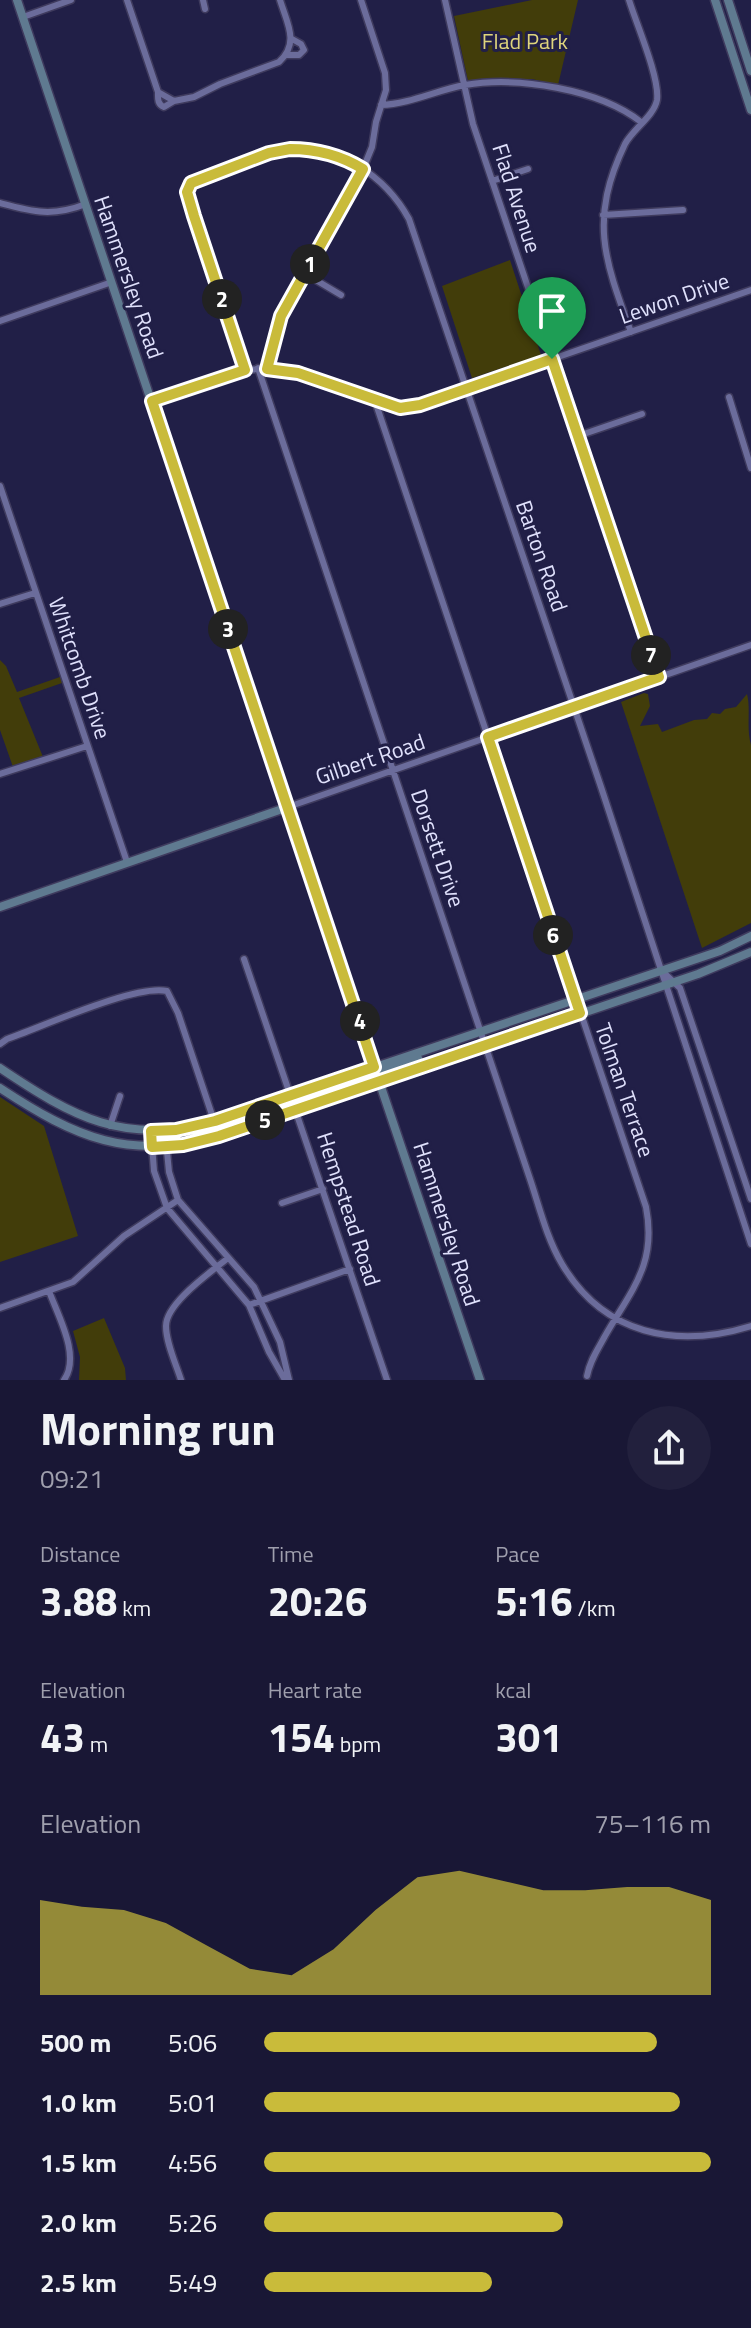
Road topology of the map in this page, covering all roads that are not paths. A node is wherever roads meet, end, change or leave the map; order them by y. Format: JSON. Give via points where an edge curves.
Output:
{"nodes":[{"id":1,"x":17,"y":0,"type":"edge"},
{"id":2,"x":71,"y":0,"type":"edge"},
{"id":3,"x":127,"y":0,"type":"edge"},
{"id":4,"x":203,"y":0,"type":"edge"},
{"id":5,"x":280,"y":0,"type":"edge"},
{"id":6,"x":361,"y":0,"type":"edge"},
{"id":7,"x":445,"y":0,"type":"edge"},
{"id":8,"x":629,"y":0,"type":"edge"},
{"id":9,"x":715,"y":0,"type":"edge"},
{"id":10,"x":728,"y":0,"type":"edge"},
{"id":11,"x":205,"y":9,"type":"dead end"},
{"id":12,"x":23,"y":17,"type":"junction"},
{"id":13,"x":292,"y":39,"type":"junction"},
{"id":14,"x":748,"y":54,"type":"edge"},
{"id":15,"x":287,"y":55,"type":"junction"},
{"id":16,"x":751,"y":71,"type":"edge"},
{"id":17,"x":464,"y":85,"type":"junction"},
{"id":18,"x":381,"y":105,"type":"junction"},
{"id":19,"x":751,"y":110,"type":"edge"},
{"id":20,"x":641,"y":122,"type":"junction"},
{"id":21,"x":363,"y":169,"type":"junction"},
{"id":22,"x":528,"y":169,"type":"dead end"},
{"id":23,"x":492,"y":181,"type":"junction"},
{"id":24,"x":0,"y":203,"type":"edge"},
{"id":25,"x":86,"y":204,"type":"junction"},
{"id":26,"x":683,"y":210,"type":"dead end"},
{"id":27,"x":603,"y":215,"type":"junction"},
{"id":28,"x":304,"y":273,"type":"junction"},
{"id":29,"x":112,"y":282,"type":"junction"},
{"id":30,"x":751,"y":290,"type":"edge"},
{"id":31,"x":341,"y":295,"type":"dead end"},
{"id":32,"x":0,"y":321,"type":"edge"},
{"id":33,"x":631,"y":332,"type":"junction"},
{"id":34,"x":552,"y":359,"type":"junction"},
{"id":35,"x":258,"y":368,"type":"junction"},
{"id":36,"x":267,"y":369,"type":"junction"},
{"id":37,"x":245,"y":370,"type":"junction"},
{"id":38,"x":467,"y":389,"type":"junction"},
{"id":39,"x":729,"y":397,"type":"dead end"},
{"id":40,"x":152,"y":401,"type":"junction"},
{"id":41,"x":375,"y":401,"type":"junction"},
{"id":42,"x":642,"y":414,"type":"dead end"},
{"id":43,"x":578,"y":436,"type":"junction"},
{"id":44,"x":751,"y":468,"type":"edge"},
{"id":45,"x":0,"y":486,"type":"edge"},
{"id":46,"x":35,"y":593,"type":"junction"},
{"id":47,"x":0,"y":604,"type":"edge"},
{"id":48,"x":751,"y":645,"type":"edge"},
{"id":49,"x":659,"y":677,"type":"junction"},
{"id":50,"x":574,"y":707,"type":"junction"},
{"id":51,"x":488,"y":737,"type":"junction"},
{"id":52,"x":87,"y":746,"type":"junction"},
{"id":53,"x":393,"y":770,"type":"junction"},
{"id":54,"x":0,"y":774,"type":"edge"},
{"id":55,"x":288,"y":807,"type":"junction"},
{"id":56,"x":127,"y":862,"type":"junction"},
{"id":57,"x":0,"y":907,"type":"edge"},
{"id":58,"x":751,"y":936,"type":"edge"},
{"id":59,"x":751,"y":952,"type":"edge"},
{"id":60,"x":244,"y":959,"type":"dead end"},
{"id":61,"x":662,"y":971,"type":"junction"},
{"id":62,"x":670,"y":982,"type":"junction"},
{"id":63,"x":576,"y":1000,"type":"junction"},
{"id":64,"x":580,"y":1013,"type":"junction"},
{"id":65,"x":480,"y":1033,"type":"junction"},
{"id":66,"x":449,"y":1043,"type":"junction"},
{"id":67,"x":0,"y":1044,"type":"edge"},
{"id":68,"x":484,"y":1045,"type":"junction"},
{"id":69,"x":374,"y":1067,"type":"junction"},
{"id":70,"x":0,"y":1068,"type":"edge"},
{"id":71,"x":379,"y":1081,"type":"junction"},
{"id":72,"x":0,"y":1088,"type":"edge"},
{"id":73,"x":291,"y":1093,"type":"junction"},
{"id":74,"x":120,"y":1096,"type":"dead end"},
{"id":75,"x":297,"y":1109,"type":"junction"},
{"id":76,"x":215,"y":1121,"type":"junction"},
{"id":77,"x":110,"y":1126,"type":"junction"},
{"id":78,"x":151,"y":1131,"type":"junction"},
{"id":79,"x":165,"y":1131,"type":"junction"},
{"id":80,"x":219,"y":1136,"type":"junction"},
{"id":81,"x":152,"y":1147,"type":"junction"},
{"id":82,"x":166,"y":1147,"type":"junction"},
{"id":83,"x":323,"y":1189,"type":"junction"},
{"id":84,"x":751,"y":1199,"type":"edge"},
{"id":85,"x":178,"y":1200,"type":"junction"},
{"id":86,"x":282,"y":1203,"type":"dead end"},
{"id":87,"x":167,"y":1208,"type":"junction"},
{"id":88,"x":751,"y":1244,"type":"edge"},
{"id":89,"x":228,"y":1258,"type":"junction"},
{"id":90,"x":218,"y":1267,"type":"junction"},
{"id":91,"x":350,"y":1269,"type":"junction"},
{"id":92,"x":49,"y":1291,"type":"junction"},
{"id":93,"x":261,"y":1300,"type":"junction"},
{"id":94,"x":249,"y":1305,"type":"junction"},
{"id":95,"x":0,"y":1308,"type":"edge"},
{"id":96,"x":616,"y":1318,"type":"junction"},
{"id":97,"x":751,"y":1326,"type":"edge"},
{"id":98,"x":587,"y":1376,"type":"dead end"},
{"id":99,"x":64,"y":1380,"type":"edge"},
{"id":100,"x":181,"y":1380,"type":"edge"},
{"id":101,"x":287,"y":1380,"type":"edge"},
{"id":102,"x":387,"y":1380,"type":"edge"},
{"id":103,"x":480,"y":1380,"type":"edge"}],
"edges":[{"from":1,"to":12,"type":"main road","name":"Hammersley Road"},
{"from":2,"to":12,"type":"street"},
{"from":3,"to":15,"type":"street","via":[[161,106],[194,97]]},
{"from":4,"to":11,"type":"street"},
{"from":5,"to":13,"type":"street"},
{"from":6,"to":18,"type":"street","via":[[385,73]]},
{"from":7,"to":17,"type":"street","name":"Flad Avenue"},
{"from":8,"to":20,"type":"street","via":[[656,87],[657,99]]},
{"from":9,"to":19,"type":"main road"},
{"from":10,"to":14,"type":"main road"},
{"from":12,"to":25,"type":"main road","name":"Hammersley Road"},
{"from":13,"to":15,"type":"street"},
{"from":13,"to":15,"type":"street","via":[[304,50]]},
{"from":14,"to":16,"type":"main road"},
{"from":17,"to":18,"type":"street"},
{"from":17,"to":20,"type":"street","via":[[528,83],[623,108]]},
{"from":17,"to":23,"type":"street","name":"Flad Avenue"},
{"from":18,"to":21,"type":"street"},
{"from":20,"to":27,"type":"street","via":[[623,149]]},
{"from":21,"to":28,"type":"street"},
{"from":21,"to":37,"type":"street","name":"Barton Road","via":[[327,153],[290,149],[191,183],[187,192]]},
{"from":21,"to":38,"type":"street","name":"Barton Road","via":[[389,189],[409,219]]},
{"from":22,"to":23,"type":"street"},
{"from":23,"to":34,"type":"street","name":"Flad Avenue"},
{"from":24,"to":25,"type":"street","via":[[40,213]]},
{"from":25,"to":29,"type":"main road","name":"Hammersley Road"},
{"from":26,"to":27,"type":"street"},
{"from":27,"to":33,"type":"street","via":[[604,247]]},
{"from":28,"to":31,"type":"street"},
{"from":28,"to":36,"type":"street","via":[[281,316]]},
{"from":29,"to":32,"type":"street"},
{"from":29,"to":40,"type":"main road","name":"Hammersley Road"},
{"from":30,"to":33,"type":"street","name":"Lewon Drive"},
{"from":33,"to":34,"type":"street","name":"Lewon Drive"},
{"from":34,"to":38,"type":"street","name":"Lewon Drive"},
{"from":34,"to":43,"type":"street","name":"Flad Avenue"},
{"from":35,"to":36,"type":"street","name":"Lewon Drive"},
{"from":35,"to":37,"type":"street","name":"Lewon Drive"},
{"from":35,"to":53,"type":"street","name":"Dorsett Drive"},
{"from":36,"to":41,"type":"street","name":"Lewon Drive","via":[[298,373]]},
{"from":37,"to":40,"type":"street","name":"Lewon Drive"},
{"from":38,"to":41,"type":"street","name":"Lewon Drive","via":[[400,408]]},
{"from":38,"to":50,"type":"street","name":"Barton Road"},
{"from":39,"to":44,"type":"street"},
{"from":40,"to":55,"type":"main road","name":"Hammersley Road"},
{"from":41,"to":51,"type":"street","name":"Tolman Terrace"},
{"from":42,"to":43,"type":"street"},
{"from":43,"to":49,"type":"street","name":"Flad Avenue"},
{"from":45,"to":46,"type":"street","name":"Whitcomb Drive"},
{"from":46,"to":47,"type":"street"},
{"from":46,"to":52,"type":"street","name":"Whitcomb Drive"},
{"from":48,"to":49,"type":"street","name":"Gilbert Road"},
{"from":49,"to":50,"type":"street","name":"Gilbert Road"},
{"from":50,"to":51,"type":"street","name":"Gilbert Road"},
{"from":50,"to":61,"type":"street","name":"Barton Road"},
{"from":51,"to":53,"type":"street","name":"Gilbert Road"},
{"from":51,"to":63,"type":"street","name":"Tolman Terrace"},
{"from":52,"to":54,"type":"street"},
{"from":52,"to":56,"type":"street","name":"Whitcomb Drive"},
{"from":53,"to":55,"type":"street","name":"Gilbert Road"},
{"from":53,"to":65,"type":"street","name":"Dorsett Drive"},
{"from":55,"to":56,"type":"main road","name":"Gilbert Road"},
{"from":55,"to":69,"type":"main road","name":"Hammersley Road"},
{"from":56,"to":57,"type":"main road","name":"Gilbert Road"},
{"from":58,"to":61,"type":"main road"},
{"from":59,"to":62,"type":"main road"},
{"from":60,"to":73,"type":"street","name":"Hempstead Road"},
{"from":61,"to":62,"type":"street","name":"Barton Road"},
{"from":61,"to":63,"type":"main road"},
{"from":62,"to":64,"type":"main road"},
{"from":62,"to":84,"type":"street","name":"Barton Road","via":[[680,988]]},
{"from":62,"to":88,"type":"street","name":"Barton Road"},
{"from":63,"to":64,"type":"street","name":"Tolman Terrace"},
{"from":63,"to":65,"type":"main road"},
{"from":64,"to":68,"type":"main road"},
{"from":64,"to":96,"type":"street","name":"Tolman Terrace","via":[[650,1228],[643,1268]]},
{"from":65,"to":66,"type":"main road"},
{"from":65,"to":68,"type":"street","name":"Dorsett Drive"},
{"from":66,"to":69,"type":"main road"},
{"from":66,"to":71,"type":"main road","via":[[387,1070]]},
{"from":67,"to":76,"type":"street","via":[[149,989],[167,991]]},
{"from":68,"to":71,"type":"main road"},
{"from":68,"to":96,"type":"street","name":"Dorsett Drive","via":[[560,1262],[584,1294]]},
{"from":69,"to":73,"type":"main road"},
{"from":70,"to":77,"type":"main road","via":[[85,1118]]},
{"from":71,"to":75,"type":"main road"},
{"from":71,"to":103,"type":"main road","name":"Hammersley Road"},
{"from":72,"to":81,"type":"main road","via":[[93,1138]]},
{"from":73,"to":75,"type":"street","name":"Hempstead Road"},
{"from":73,"to":76,"type":"main road"},
{"from":74,"to":77,"type":"street"},
{"from":75,"to":80,"type":"main road"},
{"from":75,"to":83,"type":"street","name":"Hempstead Road"},
{"from":76,"to":79,"type":"main road"},
{"from":76,"to":80,"type":"street"},
{"from":77,"to":78,"type":"main road"},
{"from":78,"to":79,"type":"main road"},
{"from":78,"to":81,"type":"street"},
{"from":79,"to":82,"type":"street"},
{"from":80,"to":82,"type":"main road"},
{"from":81,"to":82,"type":"main road"},
{"from":81,"to":87,"type":"street"},
{"from":82,"to":85,"type":"street"},
{"from":83,"to":86,"type":"street"},
{"from":83,"to":91,"type":"street","name":"Hempstead Road"},
{"from":85,"to":87,"type":"street"},
{"from":85,"to":89,"type":"street"},
{"from":87,"to":90,"type":"street"},
{"from":87,"to":92,"type":"street","via":[[124,1236],[73,1282]]},
{"from":89,"to":90,"type":"street"},
{"from":89,"to":93,"type":"street"},
{"from":90,"to":94,"type":"street"},
{"from":90,"to":100,"type":"street","via":[[168,1315],[168,1338]]},
{"from":91,"to":93,"type":"street"},
{"from":91,"to":102,"type":"street","name":"Hempstead Road"},
{"from":92,"to":95,"type":"street"},
{"from":92,"to":99,"type":"street","via":[[71,1361]]},
{"from":93,"to":94,"type":"street"},
{"from":93,"to":101,"type":"street","via":[[284,1353]]},
{"from":94,"to":101,"type":"street"},
{"from":96,"to":97,"type":"street","name":"Dorsett Drive","via":[[677,1337],[713,1336]]},
{"from":96,"to":98,"type":"street","name":"Tolman Terrace"}]}
